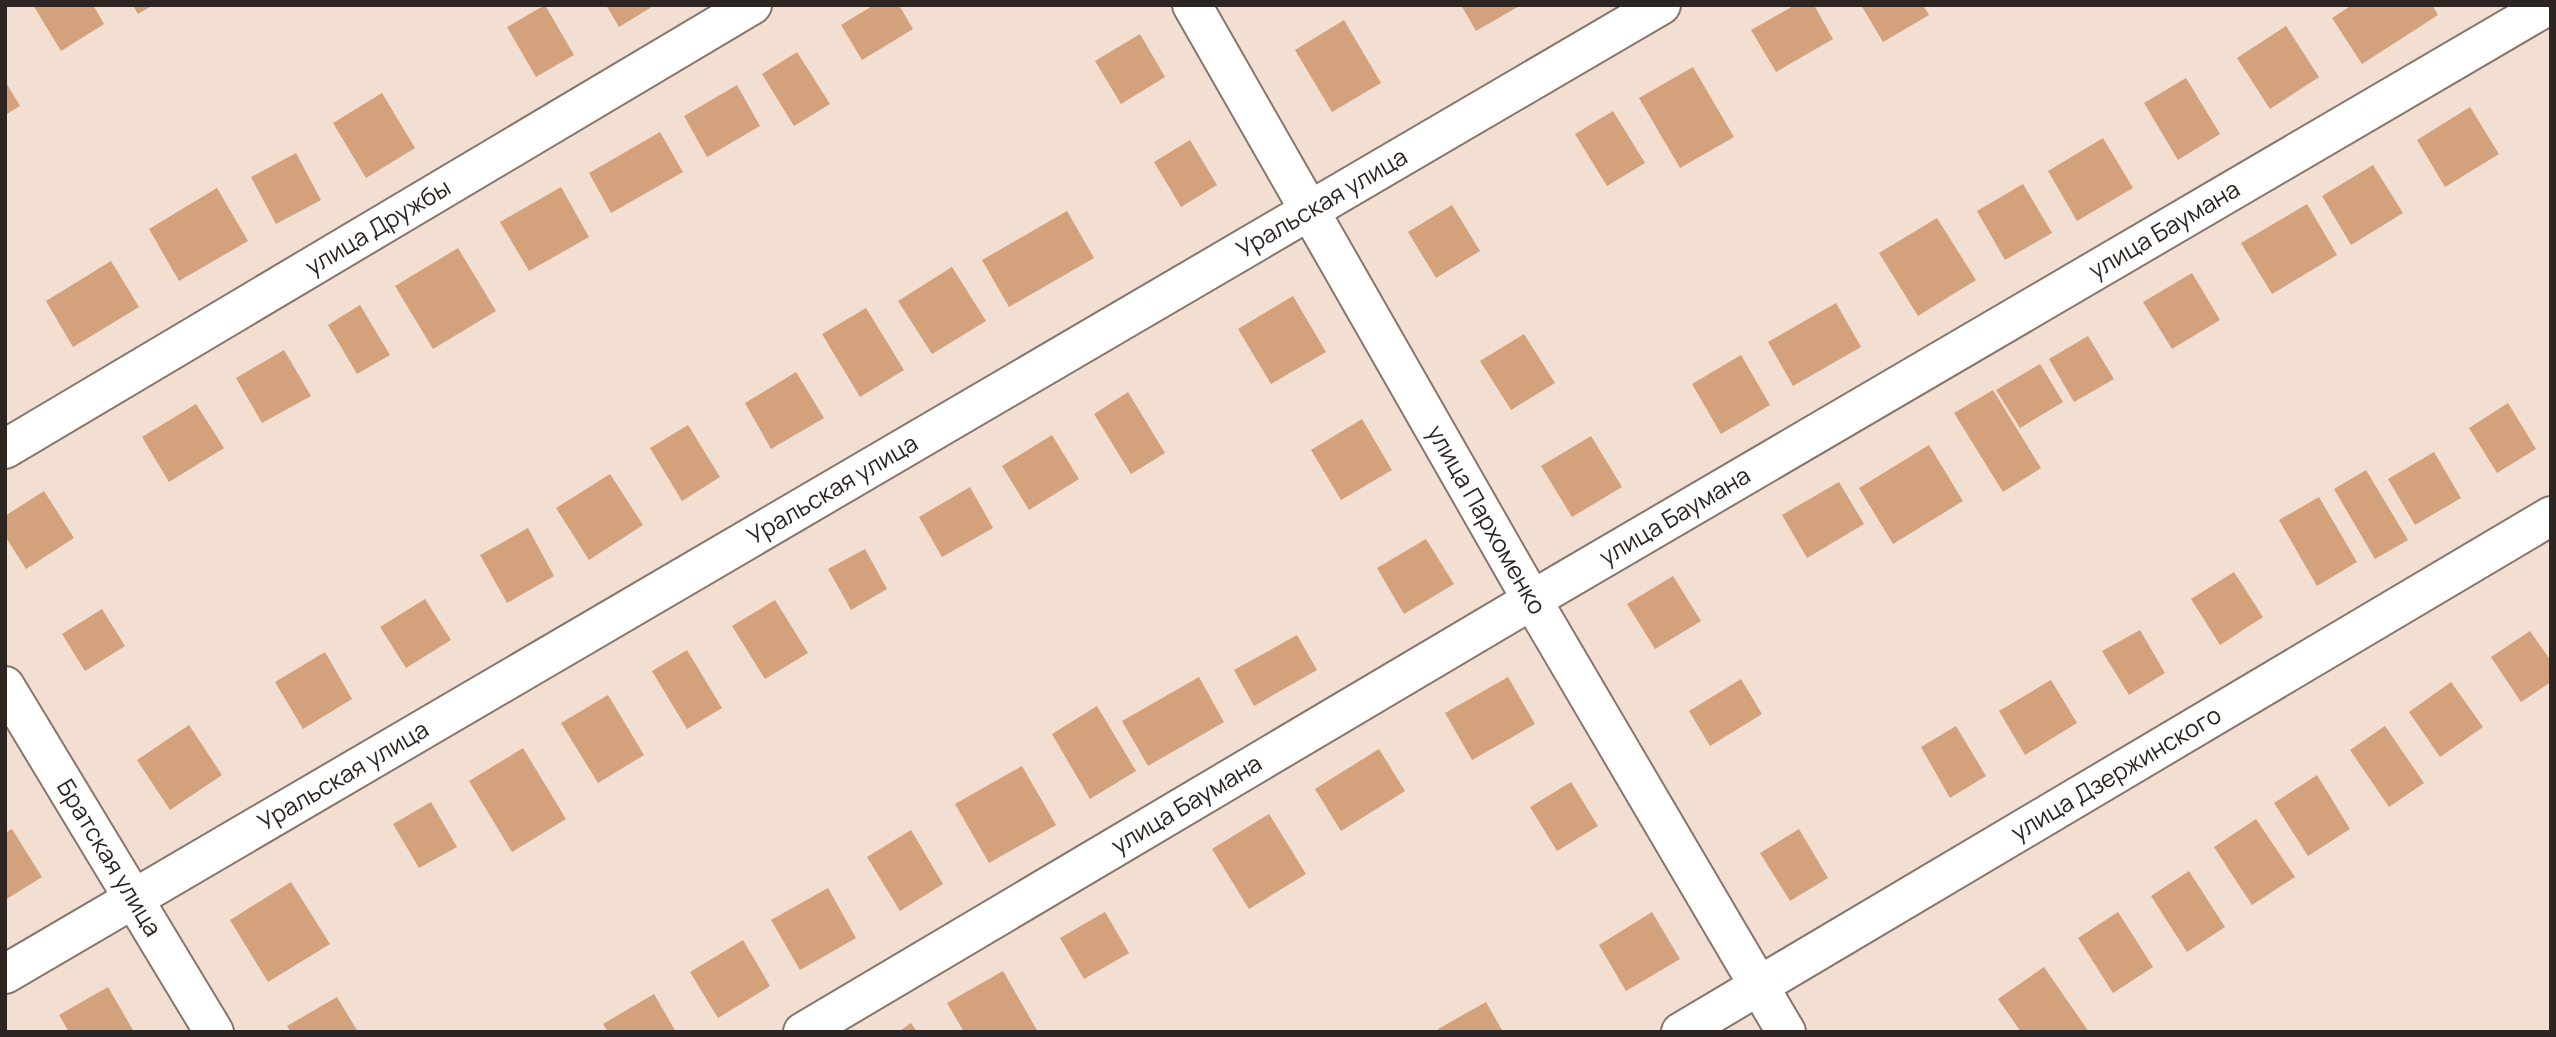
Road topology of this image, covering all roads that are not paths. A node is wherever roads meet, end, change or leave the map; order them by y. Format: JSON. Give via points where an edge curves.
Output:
{"nodes":[{"id":1,"x":752,"y":5,"type":"edge"},
{"id":2,"x":1192,"y":5,"type":"edge"},
{"id":3,"x":1661,"y":5,"type":"edge"},
{"id":4,"x":2549,"y":5,"type":"edge"},
{"id":5,"x":1310,"y":210,"type":"junction"},
{"id":6,"x":5,"y":449,"type":"edge"},
{"id":7,"x":2551,"y":516,"type":"edge"},
{"id":8,"x":1532,"y":600,"type":"junction"},
{"id":9,"x":5,"y":686,"type":"edge"},
{"id":10,"x":135,"y":899,"type":"junction"},
{"id":11,"x":5,"y":974,"type":"edge"},
{"id":12,"x":1758,"y":986,"type":"junction"},
{"id":13,"x":214,"y":1032,"type":"edge"},
{"id":14,"x":803,"y":1032,"type":"edge"},
{"id":15,"x":1681,"y":1032,"type":"edge"},
{"id":16,"x":1786,"y":1032,"type":"edge"}],
"edges":[{"from":1,"to":6,"type":"street","name":"улица Дружбы"},
{"from":2,"to":5,"type":"street","name":"улица Пархоменко"},
{"from":3,"to":5,"type":"street","name":"Уральская улица"},
{"from":4,"to":8,"type":"street","name":"улица Баумана"},
{"from":5,"to":8,"type":"street","name":"улица Пархоменко"},
{"from":5,"to":10,"type":"street","name":"Уральская улица"},
{"from":7,"to":12,"type":"street","name":"улица Дзержинского"},
{"from":8,"to":12,"type":"street","name":"улица Пархоменко"},
{"from":8,"to":14,"type":"street","name":"улица Баумана"},
{"from":9,"to":10,"type":"street","name":"Братская улица"},
{"from":10,"to":11,"type":"street","name":"Уральская улица"},
{"from":10,"to":13,"type":"street","name":"Братская улица"},
{"from":12,"to":15,"type":"street","name":"улица Дзержинского"},
{"from":12,"to":16,"type":"street","name":"улица Пархоменко"}]}
